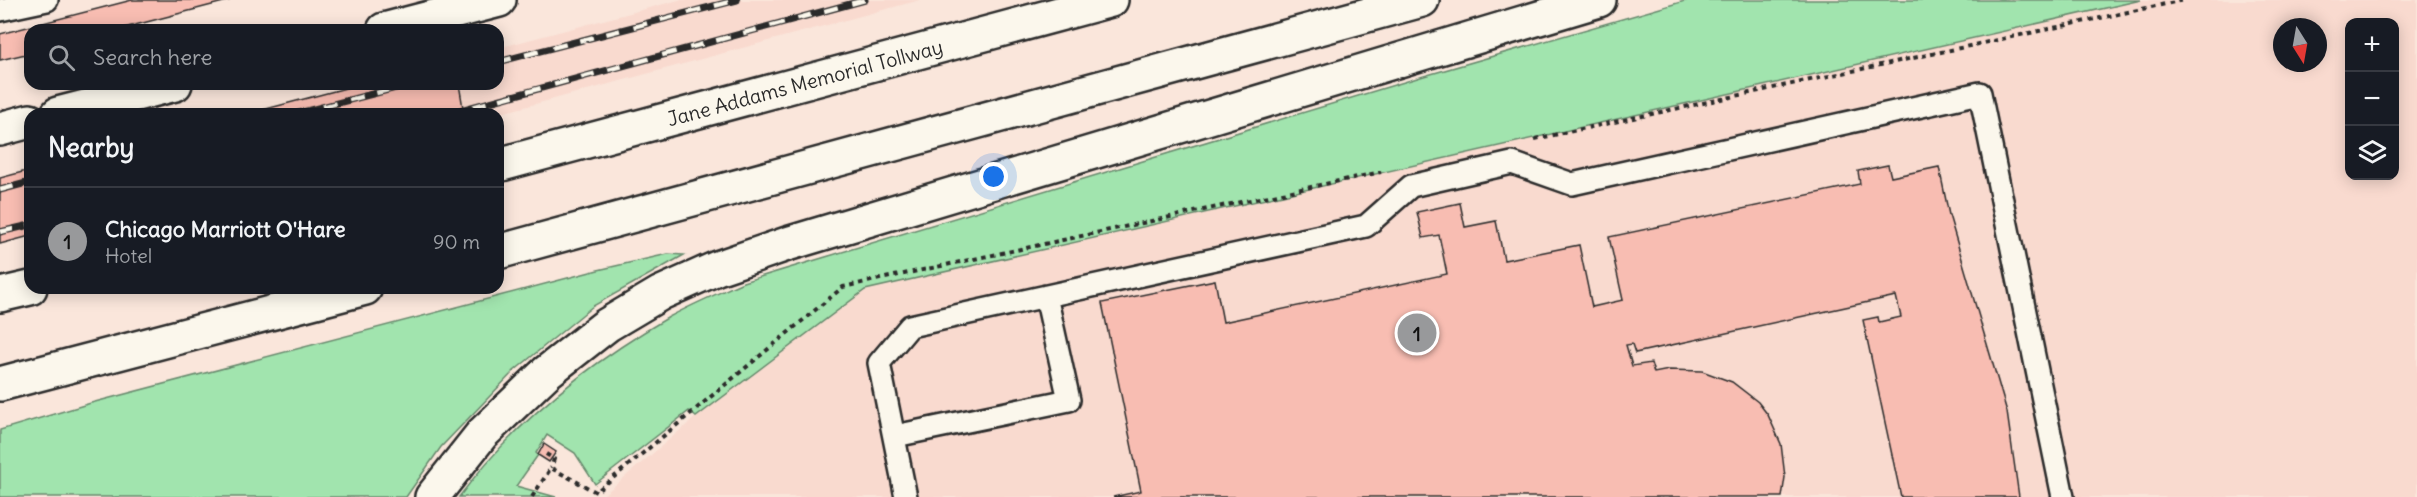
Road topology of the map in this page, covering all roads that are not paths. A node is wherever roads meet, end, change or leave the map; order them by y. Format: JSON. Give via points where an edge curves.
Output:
{"nodes":[{"id":1,"x":47,"y":0,"type":"edge"},
{"id":2,"x":499,"y":0,"type":"edge"},
{"id":3,"x":1111,"y":0,"type":"edge"},
{"id":4,"x":1422,"y":0,"type":"edge"},
{"id":5,"x":1599,"y":0,"type":"edge"},
{"id":6,"x":0,"y":10,"type":"edge"},
{"id":7,"x":407,"y":24,"type":"edge"},
{"id":8,"x":152,"y":90,"type":"edge"},
{"id":9,"x":82,"y":108,"type":"edge"},
{"id":10,"x":24,"y":123,"type":"edge"},
{"id":11,"x":0,"y":129,"type":"edge"},
{"id":12,"x":504,"y":163,"type":"edge"},
{"id":13,"x":504,"y":250,"type":"edge"},
{"id":14,"x":24,"y":289,"type":"edge"},
{"id":15,"x":342,"y":294,"type":"edge"},
{"id":16,"x":0,"y":295,"type":"edge"},
{"id":17,"x":1046,"y":296,"type":"junction"},
{"id":18,"x":0,"y":384,"type":"edge"},
{"id":19,"x":895,"y":436,"type":"junction"},
{"id":20,"x":432,"y":497,"type":"edge"},
{"id":21,"x":906,"y":497,"type":"edge"},
{"id":22,"x":2063,"y":497,"type":"edge"}],
"edges":[{"from":1,"to":6,"type":"lane"},
{"from":2,"to":7,"type":"highway"},
{"from":3,"to":12,"type":"highway","name":"Jane Addams Memorial Tollway"},
{"from":4,"to":13,"type":"highway"},
{"from":5,"to":20,"type":"highway","via":[[717,268],[661,293],[607,325],[547,372],[482,434]]},
{"from":8,"to":9,"type":"highway"},
{"from":10,"to":11,"type":"highway"},
{"from":14,"to":16,"type":"highway"},
{"from":15,"to":18,"type":"highway"},
{"from":17,"to":19,"type":"lane","via":[[910,326],[879,363]]},
{"from":17,"to":19,"type":"lane","via":[[1069,400]]},
{"from":17,"to":22,"type":"lane","via":[[1366,226],[1411,186],[1512,163],[1572,184],[1980,93]]},
{"from":19,"to":21,"type":"lane"}]}
